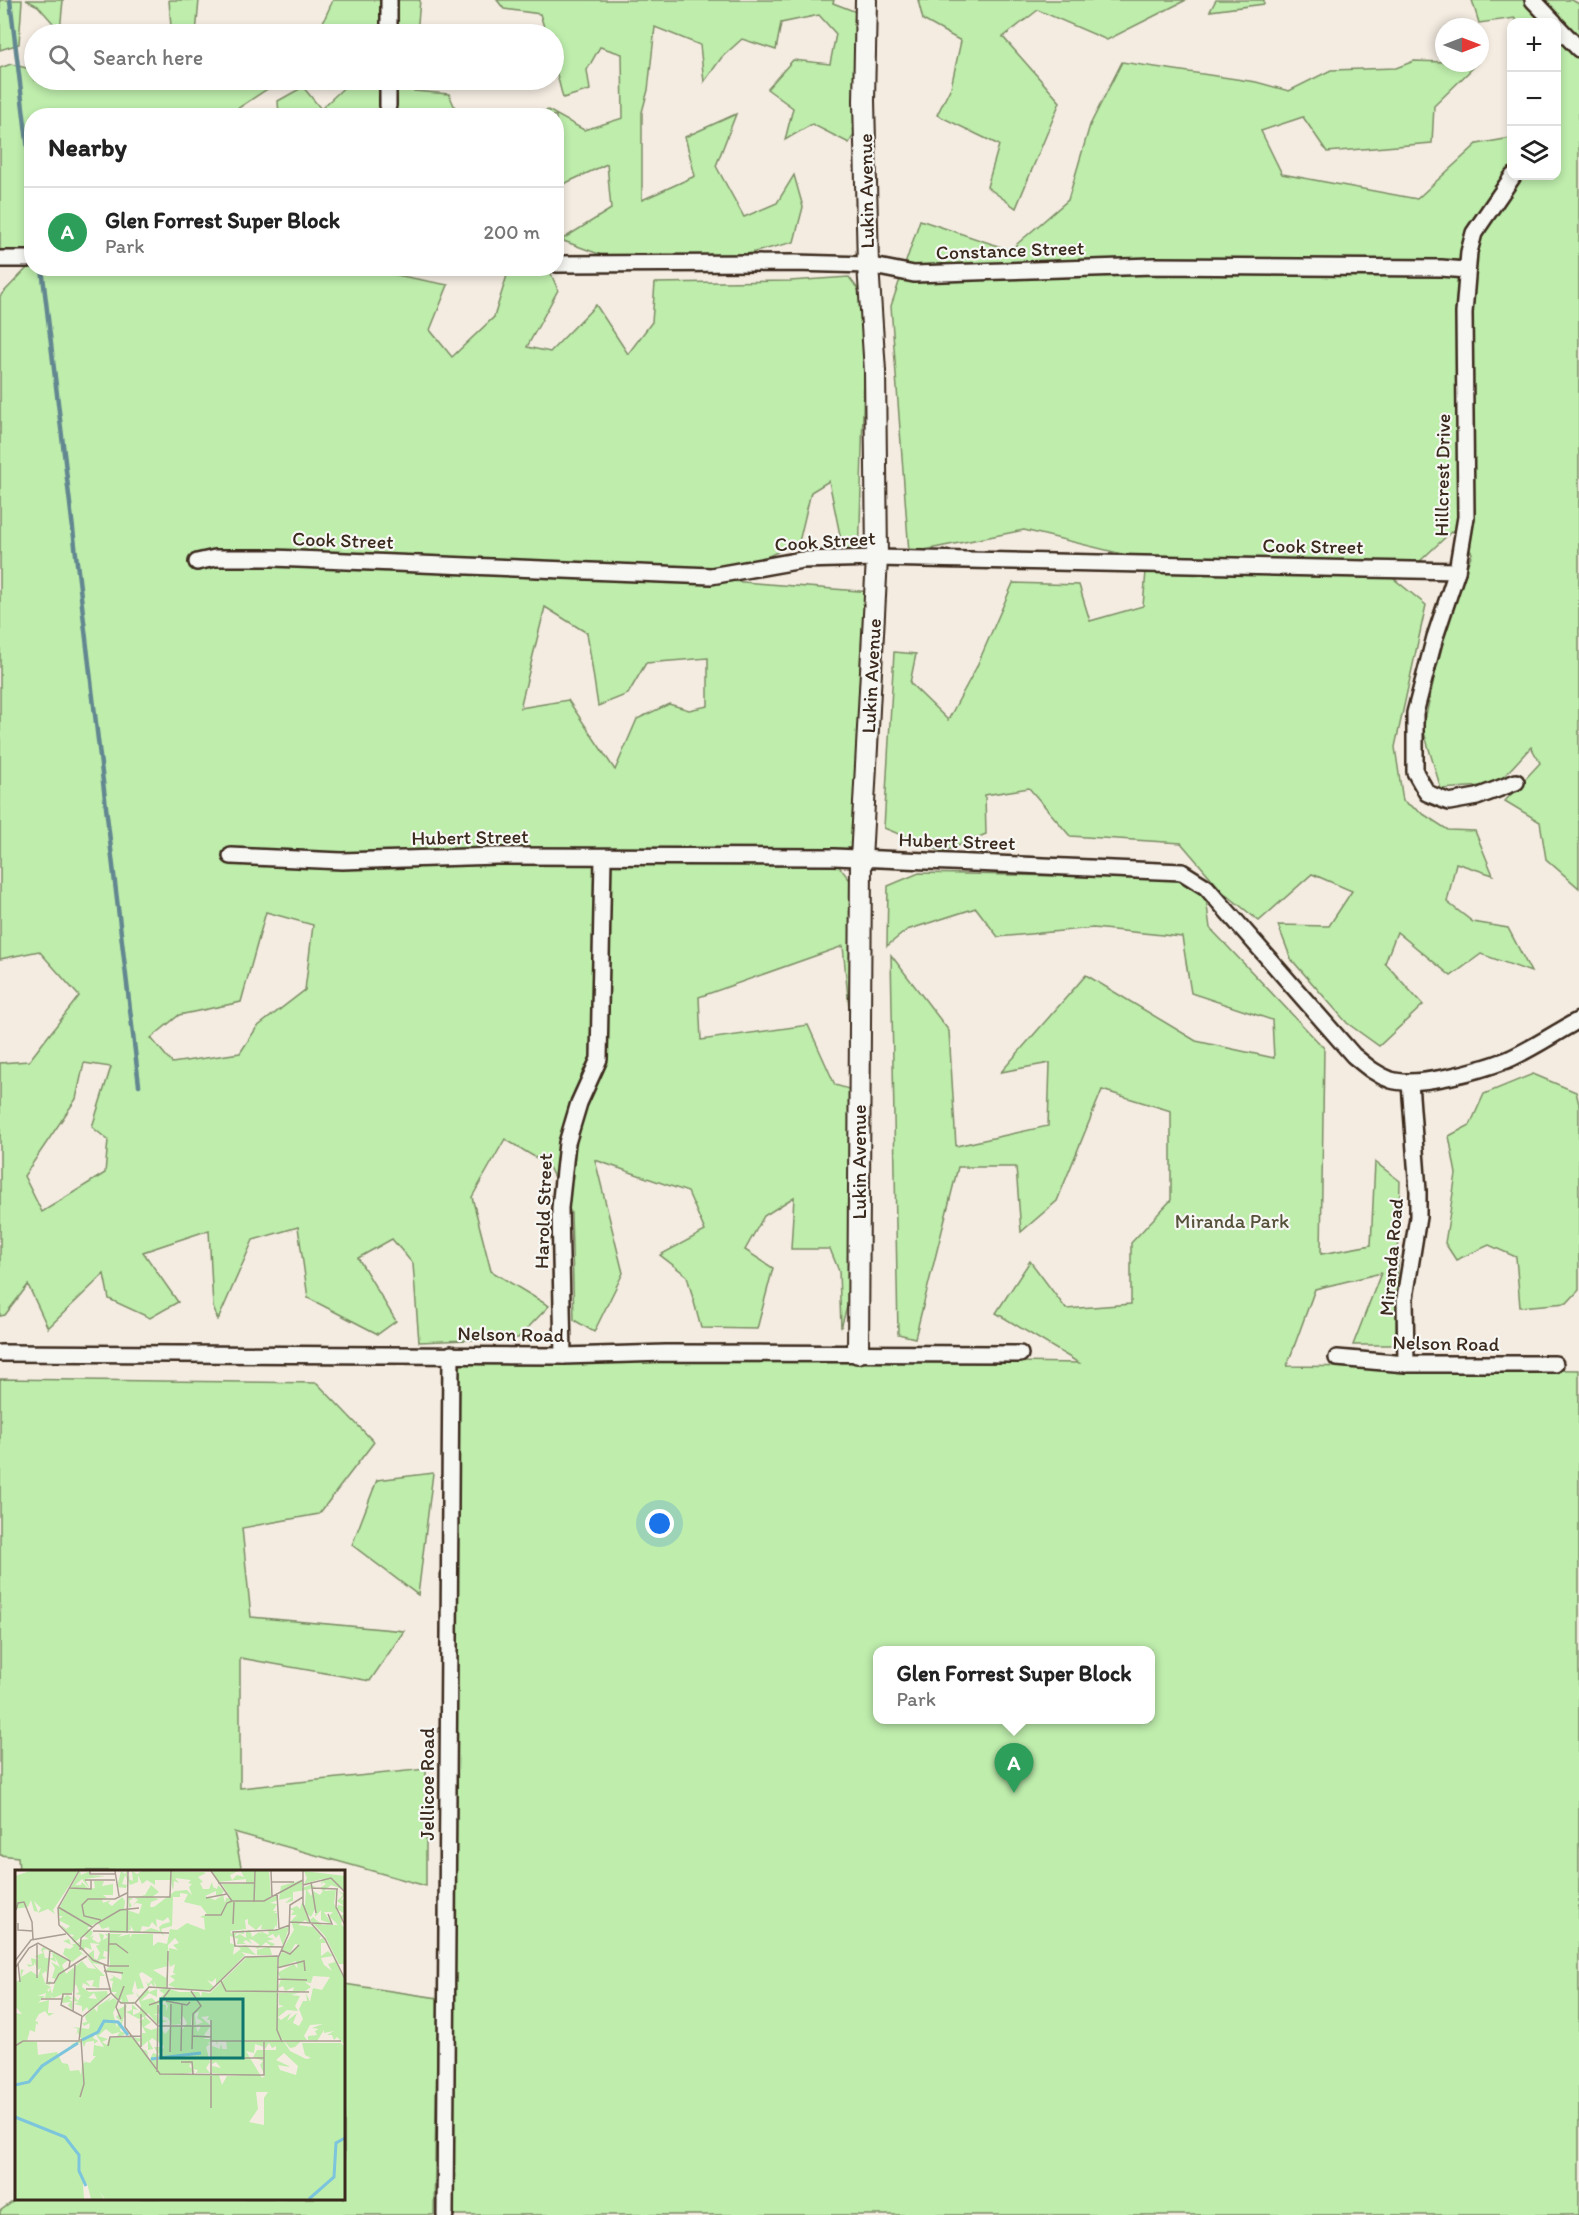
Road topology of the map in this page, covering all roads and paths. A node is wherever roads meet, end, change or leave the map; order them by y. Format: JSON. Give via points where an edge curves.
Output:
{"nodes":[{"id":1,"x":389,"y":0,"type":"edge"},
{"id":2,"x":866,"y":0,"type":"edge"},
{"id":3,"x":1533,"y":0,"type":"edge"},
{"id":4,"x":1550,"y":18,"type":"edge"},
{"id":5,"x":389,"y":24,"type":"edge"},
{"id":6,"x":1561,"y":30,"type":"edge"},
{"id":7,"x":1579,"y":49,"type":"edge"},
{"id":8,"x":388,"y":90,"type":"edge"},
{"id":9,"x":388,"y":106,"type":"dead end"},
{"id":10,"x":1510,"y":180,"type":"edge"},
{"id":11,"x":24,"y":259,"type":"edge"},
{"id":12,"x":0,"y":260,"type":"edge"},
{"id":13,"x":564,"y":264,"type":"edge"},
{"id":14,"x":868,"y":265,"type":"junction"},
{"id":15,"x":1466,"y":270,"type":"junction"},
{"id":16,"x":878,"y":558,"type":"junction"},
{"id":17,"x":197,"y":562,"type":"dead end"},
{"id":18,"x":1457,"y":571,"type":"junction"},
{"id":19,"x":1516,"y":782,"type":"dead end"},
{"id":20,"x":231,"y":856,"type":"dead end"},
{"id":21,"x":603,"y":858,"type":"junction"},
{"id":22,"x":861,"y":860,"type":"junction"},
{"id":23,"x":1579,"y":1020,"type":"edge"},
{"id":24,"x":1410,"y":1083,"type":"junction"},
{"id":25,"x":0,"y":1353,"type":"edge"},
{"id":26,"x":858,"y":1353,"type":"junction"},
{"id":27,"x":451,"y":1354,"type":"junction"},
{"id":28,"x":1020,"y":1354,"type":"dead end"},
{"id":29,"x":563,"y":1356,"type":"junction"},
{"id":30,"x":1337,"y":1358,"type":"dead end"},
{"id":31,"x":1406,"y":1364,"type":"junction"},
{"id":32,"x":1555,"y":1364,"type":"dead end"},
{"id":33,"x":445,"y":2215,"type":"edge"}],
"edges":[{"from":1,"to":5,"type":"street"},
{"from":2,"to":14,"type":"street","name":"Lukin Avenue"},
{"from":3,"to":4,"type":"street"},
{"from":6,"to":7,"type":"street"},
{"from":8,"to":9,"type":"street"},
{"from":10,"to":15,"type":"street","name":"Hillcrest Drive","via":[[1474,233]]},
{"from":11,"to":12,"type":"street"},
{"from":13,"to":14,"type":"street","name":"Constance Street"},
{"from":14,"to":15,"type":"street","name":"Constance Street","via":[[914,274],[1152,266]]},
{"from":14,"to":16,"type":"street","name":"Lukin Avenue","via":[[875,371]]},
{"from":15,"to":18,"type":"street","name":"Hillcrest Drive","via":[[1466,517]]},
{"from":16,"to":17,"type":"street","name":"Cook Street","via":[[802,560],[711,576],[273,558],[215,558]]},
{"from":16,"to":18,"type":"street","name":"Cook Street"},
{"from":16,"to":22,"type":"street","name":"Lukin Avenue"},
{"from":18,"to":19,"type":"street","name":"Hillcrest Drive","via":[[1434,637],[1415,713],[1415,772],[1427,793],[1449,802],[1477,797]]},
{"from":20,"to":21,"type":"street","name":"Hubert Street","via":[[342,861],[497,856]]},
{"from":21,"to":22,"type":"street","name":"Hubert Street"},
{"from":21,"to":29,"type":"street","name":"Harold Street","via":[[599,1059],[579,1103],[567,1143],[561,1208]]},
{"from":22,"to":24,"type":"street","name":"Hubert Street","via":[[1182,872],[1206,887],[1353,1054],[1375,1073]]},
{"from":22,"to":26,"type":"street","name":"Lukin Avenue"},
{"from":23,"to":24,"type":"street","name":"Hubert Street","via":[[1507,1060]]},
{"from":24,"to":31,"type":"street","name":"Miranda Road","via":[[1418,1217],[1406,1298]]},
{"from":25,"to":27,"type":"street","name":"Nelson Road"},
{"from":26,"to":28,"type":"street","name":"Nelson Road"},
{"from":26,"to":29,"type":"street","name":"Nelson Road"},
{"from":27,"to":29,"type":"street","name":"Nelson Road"},
{"from":27,"to":33,"type":"street","name":"Jellicoe Road"},
{"from":30,"to":31,"type":"street","name":"Nelson Road"},
{"from":31,"to":32,"type":"street","name":"Nelson Road"}]}
